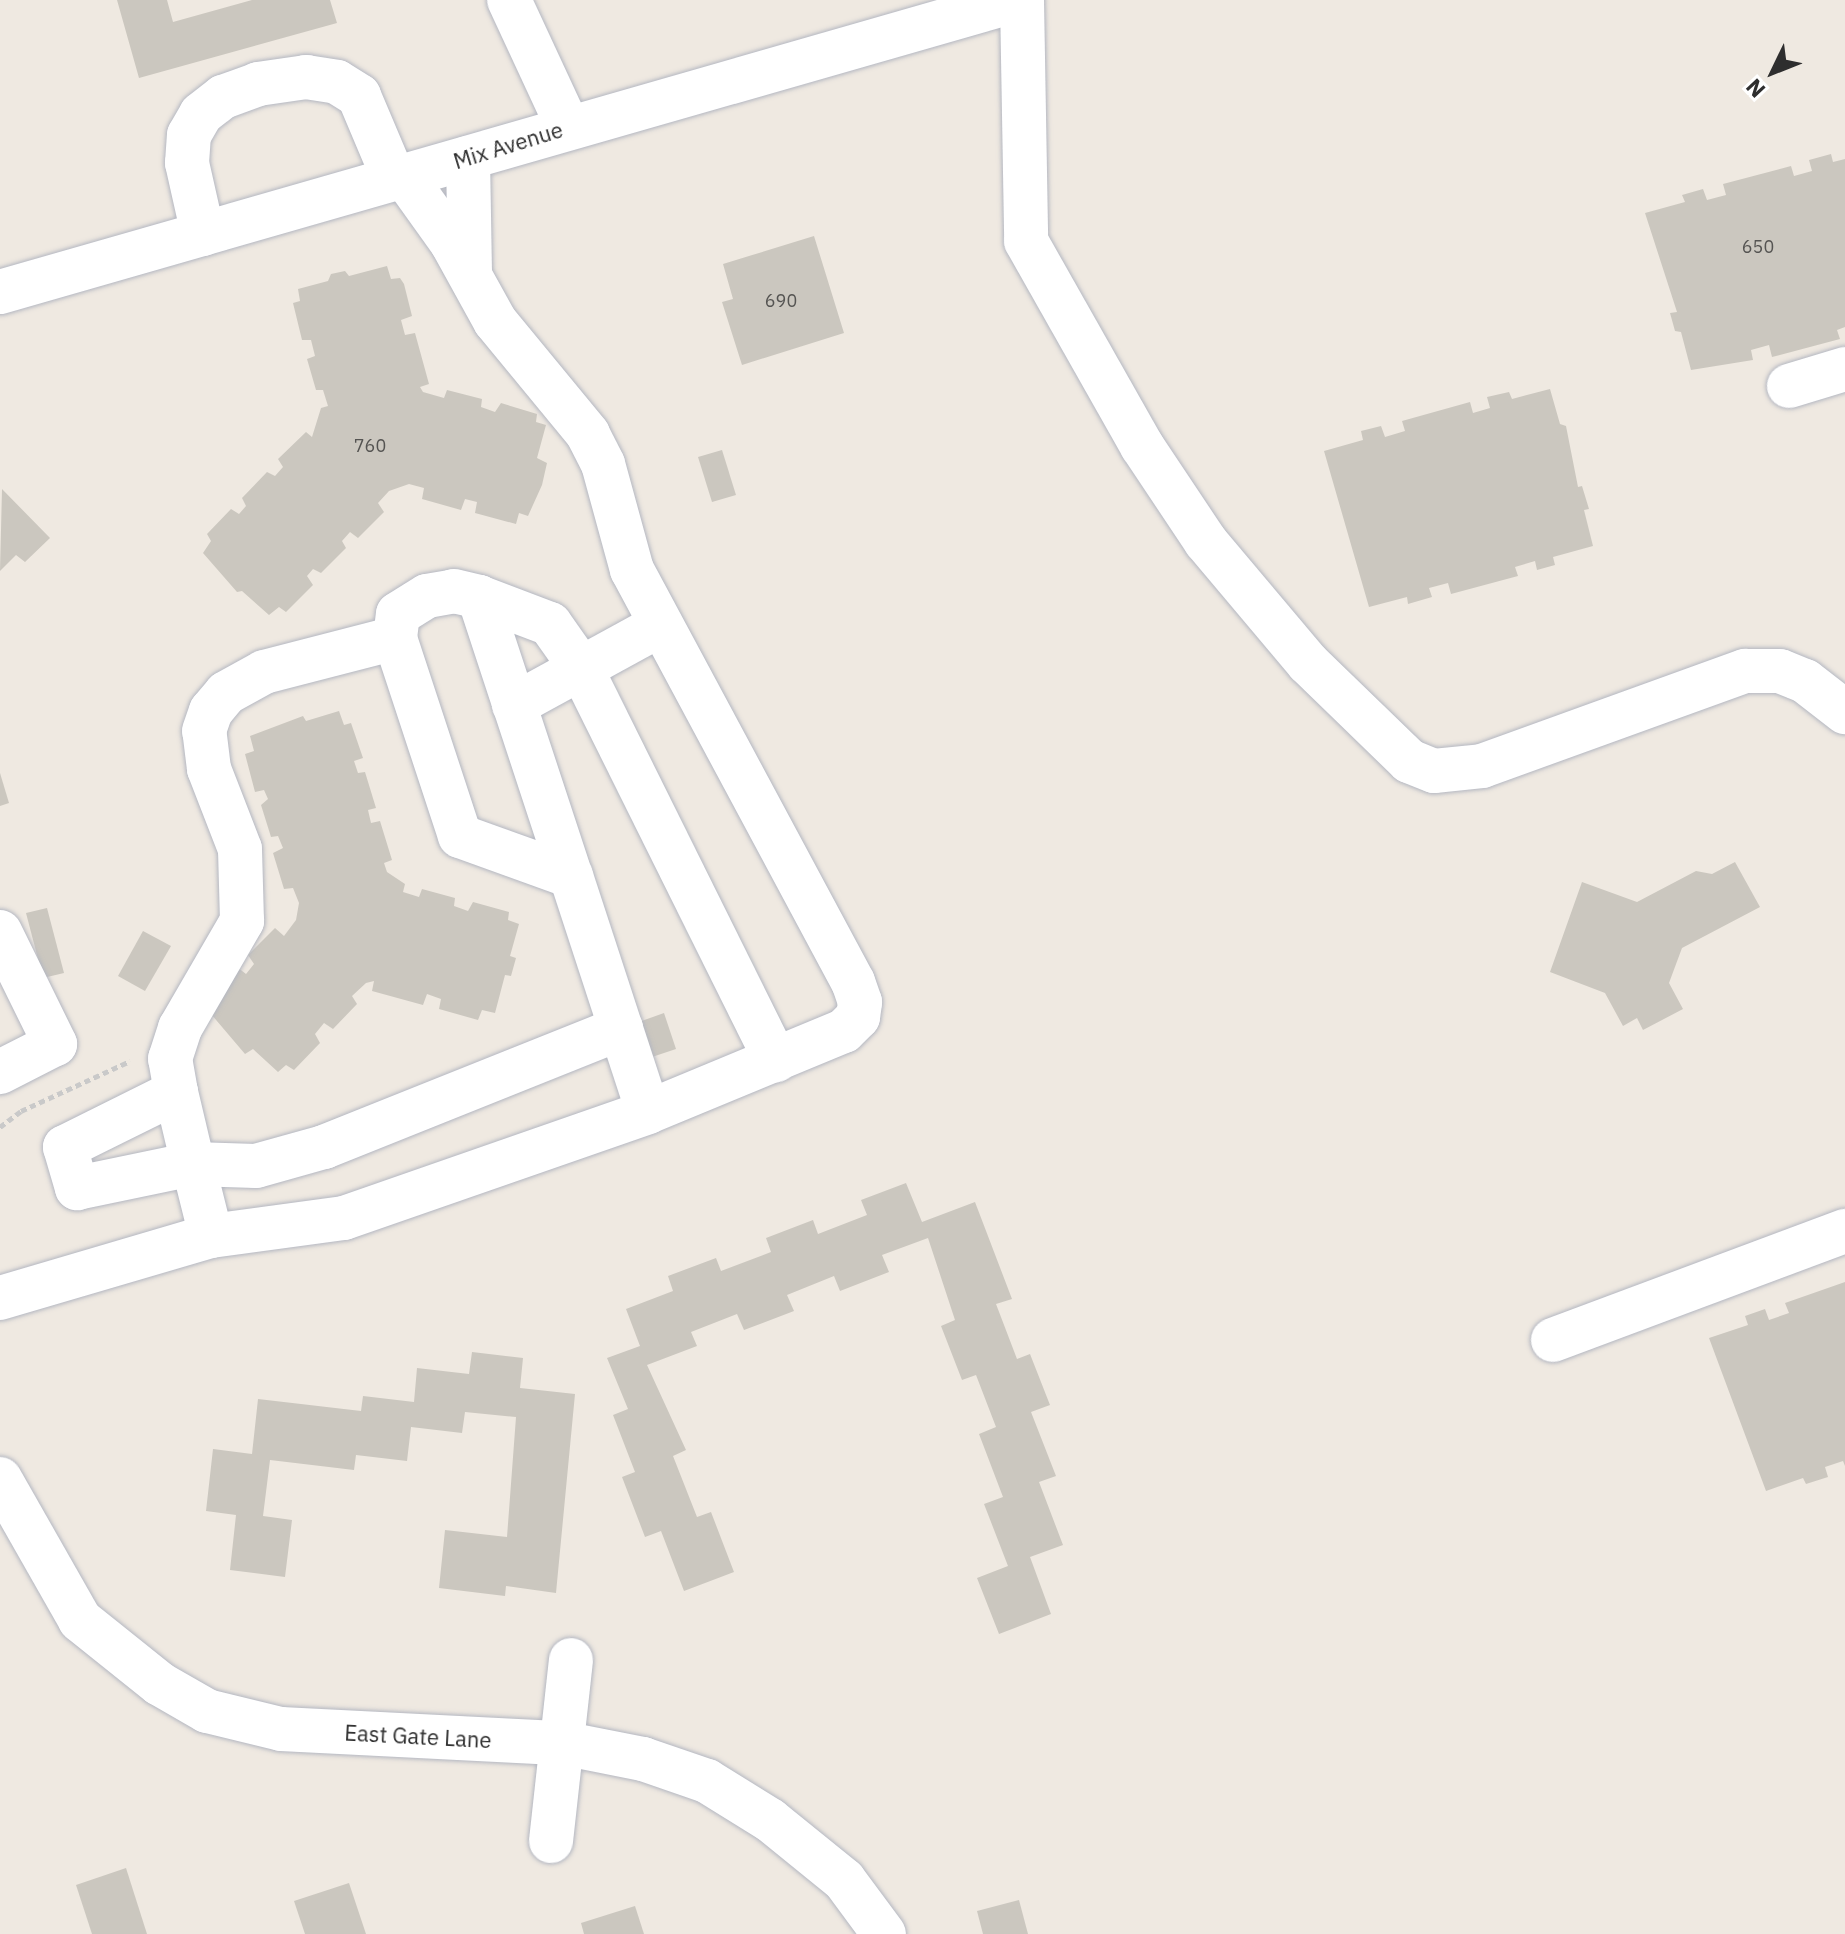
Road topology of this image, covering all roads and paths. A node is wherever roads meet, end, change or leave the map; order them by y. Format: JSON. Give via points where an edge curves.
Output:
{"nodes":[{"id":1,"x":509,"y":0,"type":"edge"},
{"id":2,"x":1019,"y":0,"type":"edge"},
{"id":3,"x":568,"y":127,"type":"junction"},
{"id":4,"x":468,"y":158,"type":"junction"},
{"id":5,"x":399,"y":178,"type":"junction"},
{"id":6,"x":203,"y":234,"type":"junction"},
{"id":7,"x":470,"y":275,"type":"junction"},
{"id":8,"x":0,"y":292,"type":"edge"},
{"id":9,"x":1845,"y":369,"type":"edge"},
{"id":10,"x":1789,"y":386,"type":"dead end"},
{"id":11,"x":479,"y":597,"type":"junction"},
{"id":12,"x":660,"y":625,"type":"junction"},
{"id":13,"x":395,"y":638,"type":"junction"},
{"id":14,"x":581,"y":668,"type":"junction"},
{"id":15,"x":514,"y":705,"type":"junction"},
{"id":16,"x":1845,"y":712,"type":"edge"},
{"id":17,"x":571,"y":876,"type":"junction"},
{"id":18,"x":0,"y":932,"type":"edge"},
{"id":19,"x":621,"y":1028,"type":"junction"},
{"id":20,"x":776,"y":1060,"type":"junction"},
{"id":21,"x":0,"y":1072,"type":"edge"},
{"id":22,"x":174,"y":1072,"type":"junction"},
{"id":23,"x":648,"y":1112,"type":"junction"},
{"id":24,"x":0,"y":1127,"type":"edge"},
{"id":25,"x":193,"y":1164,"type":"junction"},
{"id":26,"x":1845,"y":1231,"type":"edge"},
{"id":27,"x":211,"y":1236,"type":"junction"},
{"id":28,"x":0,"y":1298,"type":"edge"},
{"id":29,"x":1553,"y":1340,"type":"dead end"},
{"id":30,"x":0,"y":1479,"type":"edge"},
{"id":31,"x":571,"y":1660,"type":"dead end"},
{"id":32,"x":562,"y":1743,"type":"junction"},
{"id":33,"x":551,"y":1841,"type":"dead end"},
{"id":34,"x":884,"y":1934,"type":"edge"}],
"edges":[{"from":1,"to":3,"type":"street"},
{"from":2,"to":3,"type":"street","name":"Mix Avenue"},
{"from":2,"to":16,"type":"street","via":[[1026,241],[1142,446],[1197,530],[1264,616],[1409,761],[1434,771],[1482,766],[1745,671],[1780,671],[1805,681]]},
{"from":3,"to":4,"type":"street","name":"Mix Avenue"},
{"from":4,"to":5,"type":"street","name":"Mix Avenue"},
{"from":4,"to":7,"type":"street"},
{"from":5,"to":6,"type":"street","name":"Mix Avenue"},
{"from":5,"to":6,"type":"street","via":[[359,96],[337,82],[306,77],[258,84],[223,97],[201,114],[189,135],[187,163]]},
{"from":5,"to":7,"type":"street"},
{"from":6,"to":8,"type":"street","name":"Mix Avenue"},
{"from":7,"to":12,"type":"street","via":[[495,321],[588,434],[603,464],[632,570]]},
{"from":9,"to":10,"type":"street"},
{"from":11,"to":13,"type":"street","via":[[454,591],[427,596],[398,614]]},
{"from":11,"to":14,"type":"street","via":[[550,624]]},
{"from":11,"to":15,"type":"street"},
{"from":12,"to":14,"type":"street"},
{"from":12,"to":20,"type":"street","via":[[860,1002],[858,1017],[844,1031]]},
{"from":13,"to":17,"type":"street","via":[[460,836]]},
{"from":13,"to":22,"type":"street","via":[[264,672],[226,693],[211,711],[204,731],[209,769],[240,849],[242,921],[180,1028]]},
{"from":14,"to":15,"type":"street"},
{"from":14,"to":20,"type":"street"},
{"from":15,"to":17,"type":"street"},
{"from":17,"to":19,"type":"street"},
{"from":18,"to":21,"type":"street","via":[[55,1044]]},
{"from":19,"to":23,"type":"street"},
{"from":19,"to":25,"type":"street","via":[[324,1147],[256,1166]]},
{"from":20,"to":23,"type":"street"},
{"from":22,"to":24,"type":"path","via":[[154,1050],[21,1111]]},
{"from":22,"to":25,"type":"street"},
{"from":22,"to":25,"type":"street","via":[[65,1147],[77,1188]]},
{"from":23,"to":27,"type":"street","via":[[344,1218]]},
{"from":25,"to":27,"type":"street"},
{"from":26,"to":29,"type":"street"},
{"from":27,"to":28,"type":"street"},
{"from":30,"to":32,"type":"street","name":"East Gate Lane","via":[[80,1620],[160,1684],[207,1711],[281,1729]]},
{"from":31,"to":32,"type":"street"},
{"from":32,"to":33,"type":"street"},
{"from":32,"to":34,"type":"street","name":"East Gate Lane","via":[[643,1759],[738,1798],[844,1880]]}]}
